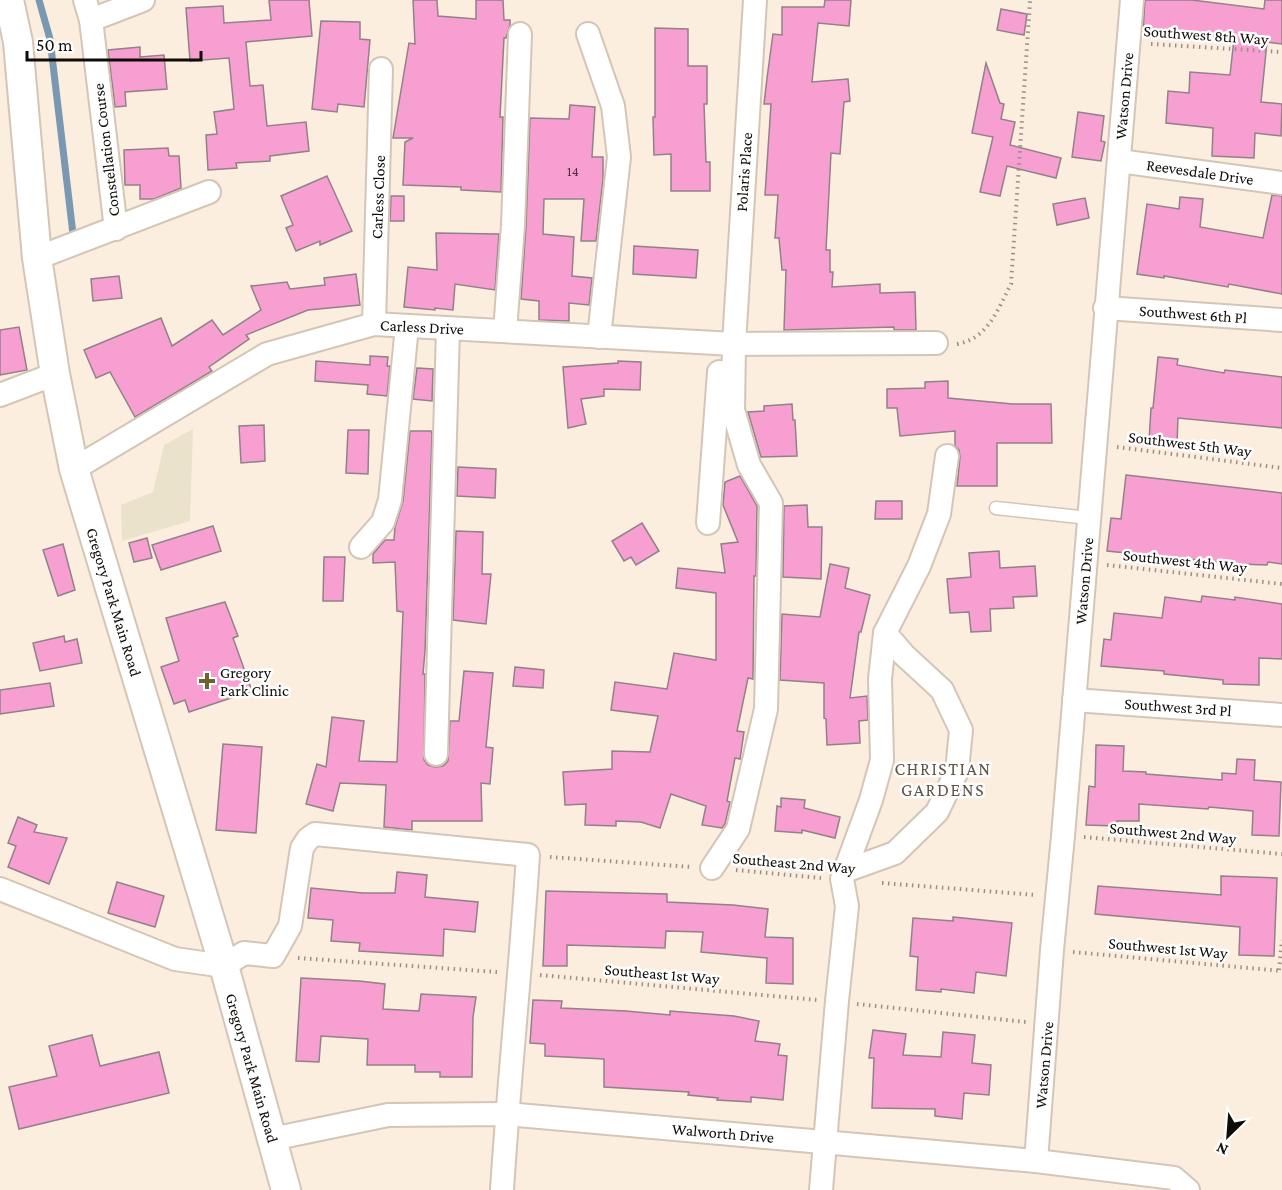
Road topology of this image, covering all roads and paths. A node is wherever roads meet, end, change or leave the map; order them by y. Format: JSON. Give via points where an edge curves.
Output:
{"nodes":[{"id":1,"x":9,"y":0,"type":"edge"},
{"id":2,"x":143,"y":0,"type":"edge"},
{"id":3,"x":755,"y":0,"type":"edge"},
{"id":4,"x":1132,"y":0,"type":"edge"},
{"id":5,"x":1030,"y":1,"type":"edge"},
{"id":6,"x":88,"y":10,"type":"edge"},
{"id":7,"x":520,"y":34,"type":"dead end"},
{"id":8,"x":588,"y":34,"type":"dead end"},
{"id":9,"x":1128,"y":42,"type":"junction"},
{"id":10,"x":1282,"y":52,"type":"edge"},
{"id":11,"x":381,"y":69,"type":"dead end"},
{"id":12,"x":1119,"y":161,"type":"junction"},
{"id":13,"x":1282,"y":183,"type":"edge"},
{"id":14,"x":209,"y":192,"type":"dead end"},
{"id":15,"x":116,"y":229,"type":"junction"},
{"id":16,"x":42,"y":256,"type":"junction"},
{"id":17,"x":1105,"y":308,"type":"junction"},
{"id":18,"x":1282,"y":320,"type":"edge"},
{"id":19,"x":374,"y":324,"type":"junction"},
{"id":20,"x":407,"y":326,"type":"junction"},
{"id":21,"x":448,"y":329,"type":"junction"},
{"id":22,"x":505,"y":331,"type":"junction"},
{"id":23,"x":599,"y":337,"type":"junction"},
{"id":24,"x":936,"y":343,"type":"joint"},
{"id":25,"x":727,"y":344,"type":"junction"},
{"id":26,"x":55,"y":374,"type":"junction"},
{"id":27,"x":0,"y":395,"type":"edge"},
{"id":28,"x":1095,"y":444,"type":"junction"},
{"id":29,"x":947,"y":456,"type":"dead end"},
{"id":30,"x":1282,"y":468,"type":"edge"},
{"id":31,"x":74,"y":469,"type":"junction"},
{"id":32,"x":996,"y":508,"type":"dead end"},
{"id":33,"x":1089,"y":518,"type":"junction"},
{"id":34,"x":708,"y":523,"type":"dead end"},
{"id":35,"x":361,"y":547,"type":"dead end"},
{"id":36,"x":1086,"y":562,"type":"junction"},
{"id":37,"x":1282,"y":584,"type":"edge"},
{"id":38,"x":885,"y":633,"type":"junction"},
{"id":39,"x":1074,"y":700,"type":"junction"},
{"id":40,"x":1282,"y":715,"type":"edge"},
{"id":41,"x":436,"y":754,"type":"dead end"},
{"id":42,"x":1063,"y":836,"type":"junction"},
{"id":43,"x":1282,"y":854,"type":"edge"},
{"id":44,"x":528,"y":855,"type":"junction"},
{"id":45,"x":712,"y":868,"type":"junction"},
{"id":46,"x":843,"y":875,"type":"junction"},
{"id":47,"x":0,"y":889,"type":"edge"},
{"id":48,"x":1057,"y":897,"type":"junction"},
{"id":49,"x":1282,"y":940,"type":"edge"},
{"id":50,"x":1052,"y":950,"type":"junction"},
{"id":51,"x":273,"y":956,"type":"junction"},
{"id":52,"x":224,"y":966,"type":"junction"},
{"id":53,"x":1280,"y":970,"type":"edge"},
{"id":54,"x":521,"y":974,"type":"junction"},
{"id":55,"x":837,"y":1001,"type":"junction"},
{"id":56,"x":1047,"y":1024,"type":"junction"},
{"id":57,"x":507,"y":1114,"type":"junction"},
{"id":58,"x":272,"y":1139,"type":"junction"},
{"id":59,"x":824,"y":1142,"type":"junction"},
{"id":60,"x":1036,"y":1161,"type":"junction"},
{"id":61,"x":1181,"y":1184,"type":"edge"},
{"id":62,"x":286,"y":1190,"type":"edge"},
{"id":63,"x":502,"y":1190,"type":"edge"},
{"id":64,"x":821,"y":1190,"type":"edge"}],
"edges":[{"from":1,"to":16,"type":"street","name":"Gregory Park Main Road","via":[[18,42]]},
{"from":2,"to":6,"type":"street"},
{"from":3,"to":25,"type":"street","name":"Polaris Place"},
{"from":4,"to":9,"type":"street","name":"Watson Drive"},
{"from":5,"to":24,"type":"path","via":[[1011,284],[991,324],[976,338],[960,345]]},
{"from":6,"to":15,"type":"street","name":"Constellation Course"},
{"from":7,"to":22,"type":"street"},
{"from":8,"to":23,"type":"street","via":[[613,106],[619,157]]},
{"from":9,"to":10,"type":"path","name":"Southwest 8th Way"},
{"from":9,"to":12,"type":"street","name":"Watson Drive"},
{"from":11,"to":19,"type":"street","name":"Carless Close"},
{"from":12,"to":13,"type":"street","name":"Reevesdale Drive"},
{"from":12,"to":17,"type":"street","name":"Watson Drive"},
{"from":14,"to":15,"type":"street"},
{"from":15,"to":16,"type":"street"},
{"from":16,"to":26,"type":"street","name":"Gregory Park Main Road"},
{"from":17,"to":18,"type":"street","name":"Southwest 6th Pl"},
{"from":17,"to":28,"type":"street","name":"Watson Drive"},
{"from":19,"to":20,"type":"street","name":"Carless Drive"},
{"from":19,"to":31,"type":"street","name":"Carless Drive","via":[[267,354]]},
{"from":20,"to":21,"type":"street","name":"Carless Drive"},
{"from":20,"to":35,"type":"street","via":[[390,500],[383,522]]},
{"from":21,"to":22,"type":"street","name":"Carless Drive"},
{"from":21,"to":41,"type":"street"},
{"from":22,"to":23,"type":"street","name":"Carless Drive"},
{"from":23,"to":25,"type":"street","name":"Carless Drive"},
{"from":24,"to":25,"type":"street","name":"Carless Drive"},
{"from":25,"to":34,"type":"street"},
{"from":25,"to":45,"type":"street","via":[[733,410],[749,465],[771,503],[766,709],[738,829]]},
{"from":26,"to":27,"type":"street"},
{"from":26,"to":31,"type":"street","name":"Gregory Park Main Road"},
{"from":28,"to":30,"type":"path","name":"Southwest 5th Way"},
{"from":28,"to":33,"type":"street","name":"Watson Drive"},
{"from":29,"to":38,"type":"street","via":[[939,514],[919,566]]},
{"from":31,"to":52,"type":"street","name":"Gregory Park Main Road"},
{"from":32,"to":33,"type":"lane"},
{"from":33,"to":36,"type":"street","name":"Watson Drive"},
{"from":36,"to":37,"type":"path","name":"Southwest 4th Way"},
{"from":36,"to":39,"type":"street","name":"Watson Drive"},
{"from":38,"to":46,"type":"street","via":[[880,679],[882,759]]},
{"from":38,"to":46,"type":"street","via":[[942,690],[961,730],[957,771],[937,812],[895,853]]},
{"from":39,"to":40,"type":"street","name":"Southwest 3rd Pl"},
{"from":39,"to":42,"type":"street","name":"Watson Drive"},
{"from":42,"to":43,"type":"path","name":"Southwest 2nd Way"},
{"from":42,"to":48,"type":"street","name":"Watson Drive"},
{"from":44,"to":45,"type":"path","name":"Southeast 2nd Way"},
{"from":44,"to":51,"type":"street","via":[[315,834],[302,848],[290,926]]},
{"from":44,"to":54,"type":"street"},
{"from":45,"to":46,"type":"path","name":"Southeast 2nd Way"},
{"from":46,"to":48,"type":"path","name":"Southeast 2nd Way"},
{"from":46,"to":55,"type":"street","via":[[848,906]]},
{"from":47,"to":52,"type":"street","via":[[175,959]]},
{"from":48,"to":50,"type":"street","name":"Watson Drive"},
{"from":49,"to":53,"type":"path"},
{"from":50,"to":53,"type":"path","name":"Southwest 1st Way"},
{"from":50,"to":56,"type":"street","name":"Watson Drive"},
{"from":51,"to":52,"type":"street","via":[[244,953]]},
{"from":51,"to":54,"type":"path","name":"Southeast 1st Way"},
{"from":52,"to":58,"type":"street","name":"Gregory Park Main Road"},
{"from":54,"to":55,"type":"path","name":"Southeast 1st Way"},
{"from":54,"to":57,"type":"street"},
{"from":55,"to":56,"type":"path","name":"Southeast 1st Way"},
{"from":55,"to":59,"type":"street"},
{"from":56,"to":60,"type":"street","name":"Watson Drive"},
{"from":57,"to":58,"type":"street","name":"Walworth Drive","via":[[388,1116]]},
{"from":57,"to":59,"type":"street","name":"Walworth Drive"},
{"from":57,"to":63,"type":"street"},
{"from":58,"to":62,"type":"street","name":"Gregory Park Main Road"},
{"from":59,"to":60,"type":"street","name":"Walworth Drive"},
{"from":59,"to":64,"type":"street"},
{"from":60,"to":61,"type":"street","name":"Walworth Drive"}]}
